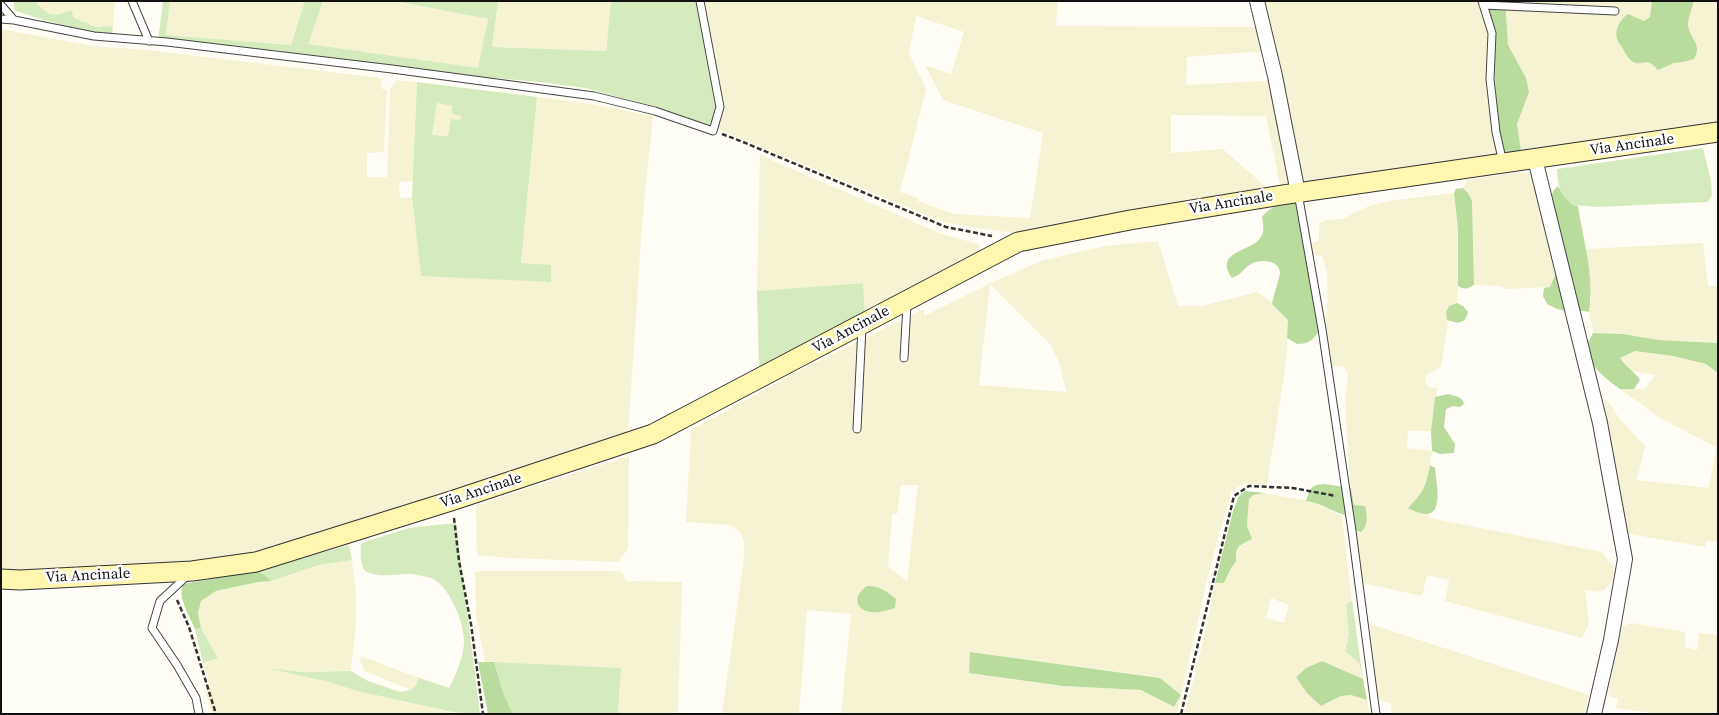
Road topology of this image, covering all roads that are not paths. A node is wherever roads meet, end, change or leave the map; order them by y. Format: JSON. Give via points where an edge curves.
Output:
{"nodes":[{"id":1,"x":132,"y":1,"type":"edge"},
{"id":2,"x":700,"y":1,"type":"edge"},
{"id":3,"x":1257,"y":1,"type":"edge"},
{"id":4,"x":1483,"y":3,"type":"edge"},
{"id":5,"x":1,"y":5,"type":"edge"},
{"id":6,"x":1615,"y":11,"type":"dead end"},
{"id":7,"x":1,"y":19,"type":"edge"},
{"id":8,"x":14,"y":20,"type":"junction"},
{"id":9,"x":149,"y":40,"type":"junction"},
{"id":10,"x":1718,"y":132,"type":"edge"},
{"id":11,"x":1535,"y":159,"type":"junction"},
{"id":12,"x":1503,"y":163,"type":"junction"},
{"id":13,"x":1298,"y":193,"type":"junction"},
{"id":14,"x":907,"y":301,"type":"junction"},
{"id":15,"x":862,"y":324,"type":"junction"},
{"id":16,"x":904,"y":358,"type":"dead end"},
{"id":17,"x":857,"y":429,"type":"dead end"},
{"id":18,"x":192,"y":571,"type":"junction"},
{"id":19,"x":1,"y":579,"type":"edge"},
{"id":20,"x":199,"y":714,"type":"edge"},
{"id":21,"x":1376,"y":714,"type":"edge"},
{"id":22,"x":1594,"y":714,"type":"edge"}],
"edges":[{"from":1,"to":9,"type":"lane"},
{"from":2,"to":9,"type":"lane","via":[[720,107],[713,132],[655,111],[594,96]]},
{"from":3,"to":13,"type":"street"},
{"from":4,"to":6,"type":"lane"},
{"from":4,"to":12,"type":"lane","via":[[1492,33],[1490,79]]},
{"from":5,"to":8,"type":"lane"},
{"from":7,"to":8,"type":"lane"},
{"from":8,"to":9,"type":"lane","via":[[94,36]]},
{"from":10,"to":11,"type":"main road","name":"Via Ancinale"},
{"from":11,"to":12,"type":"main road","name":"Via Ancinale"},
{"from":11,"to":22,"type":"street","via":[[1600,424],[1626,559]]},
{"from":12,"to":13,"type":"main road","name":"Via Ancinale"},
{"from":13,"to":14,"type":"main road","name":"Via Ancinale","via":[[1018,242]]},
{"from":13,"to":21,"type":"lane","via":[[1348,498]]},
{"from":14,"to":15,"type":"main road","name":"Via Ancinale"},
{"from":14,"to":16,"type":"lane"},
{"from":15,"to":17,"type":"lane"},
{"from":15,"to":18,"type":"main road","name":"Via Ancinale","via":[[653,434],[256,562]]},
{"from":18,"to":19,"type":"main road","name":"Via Ancinale"},
{"from":18,"to":20,"type":"lane","via":[[160,601],[152,628],[196,698]]}]}
